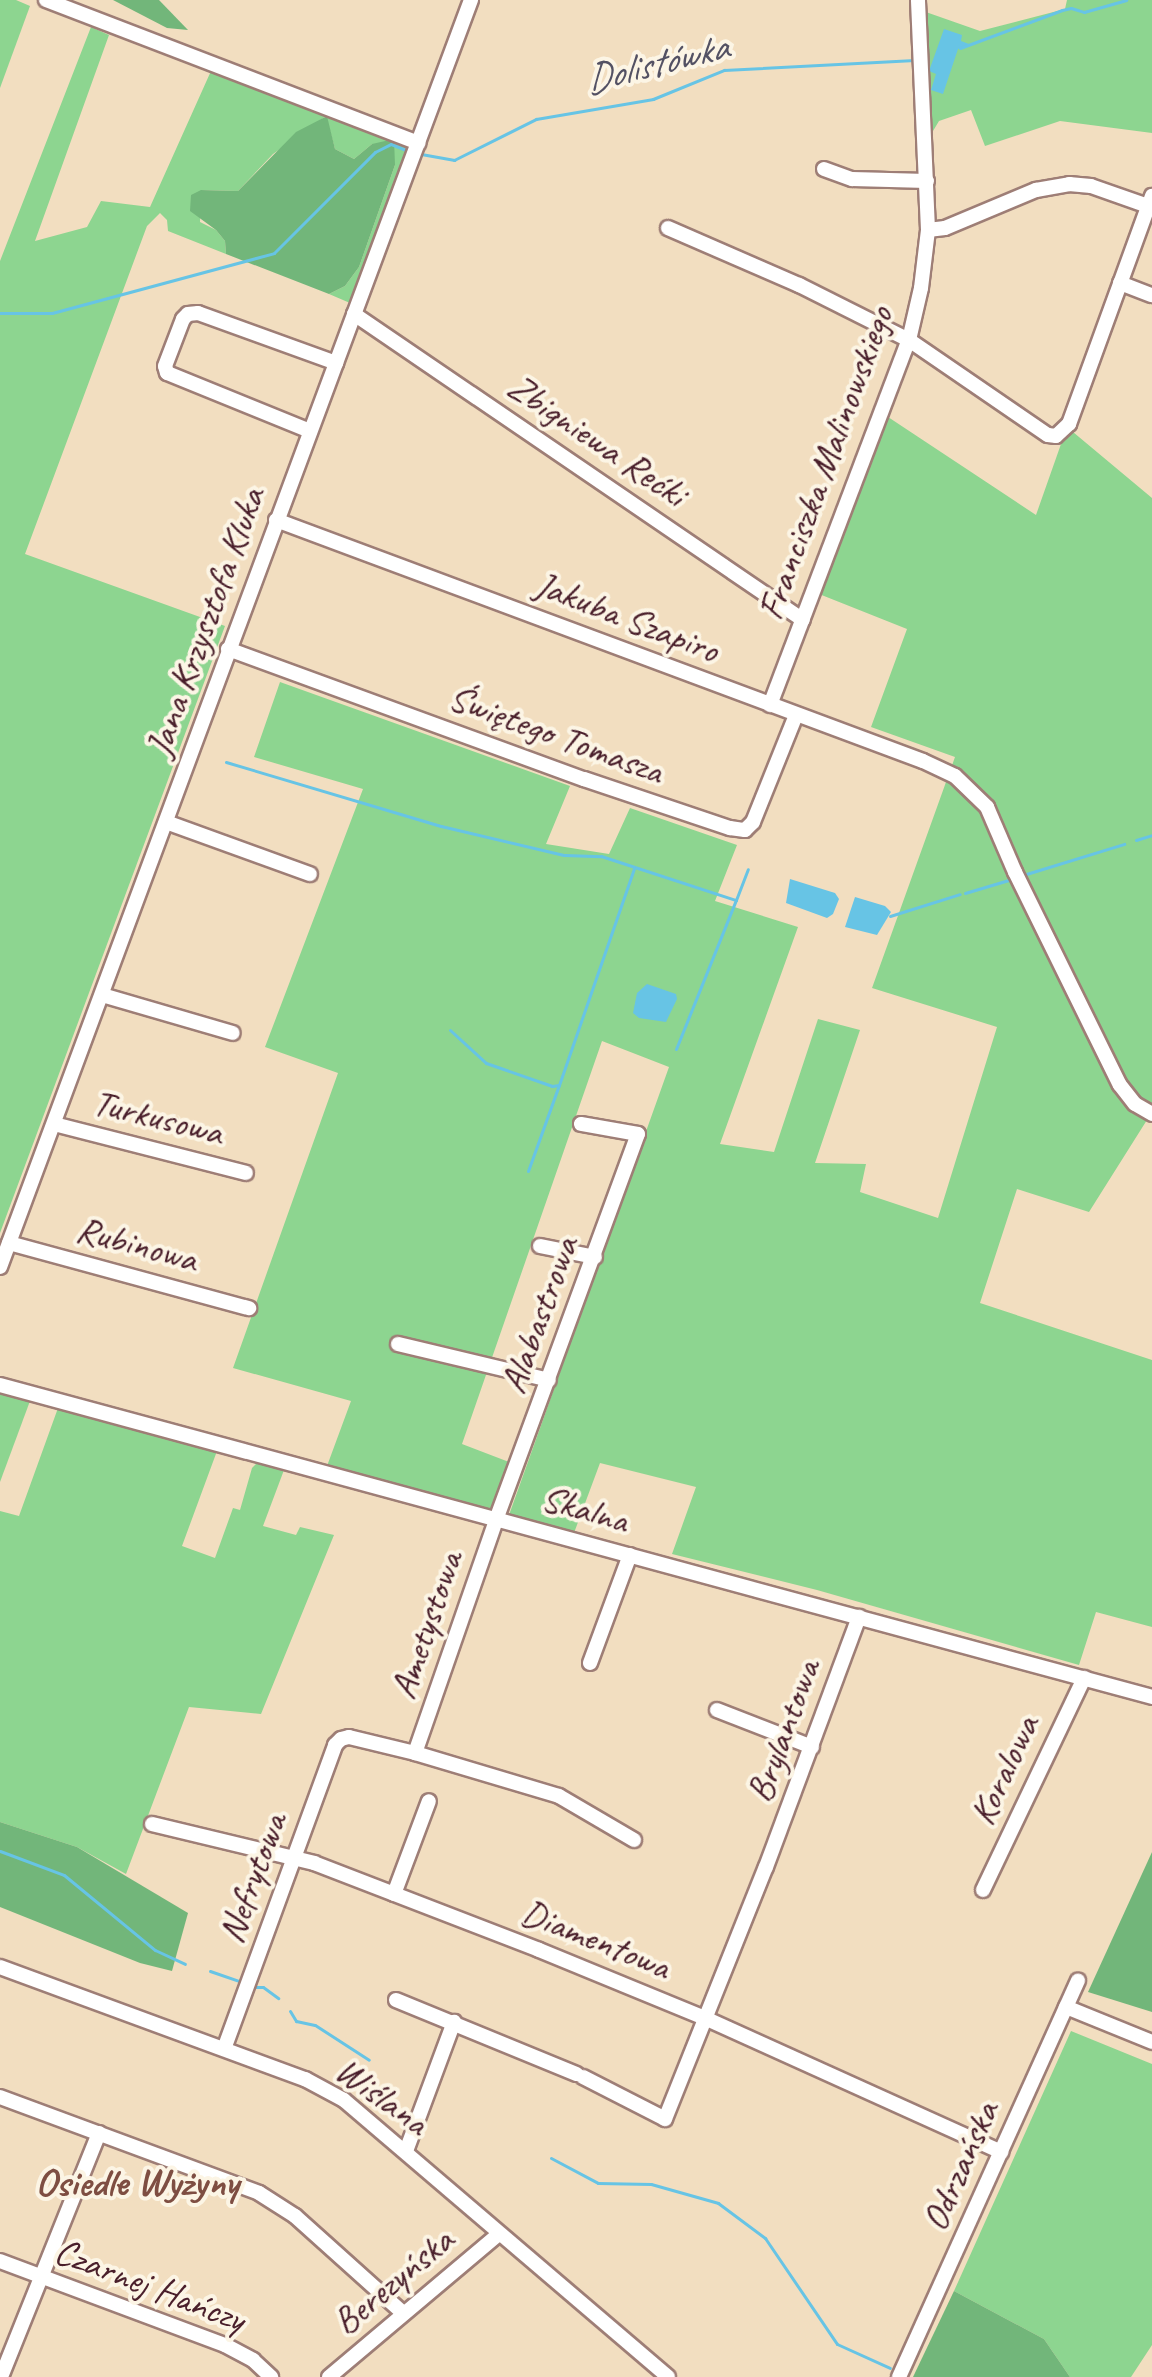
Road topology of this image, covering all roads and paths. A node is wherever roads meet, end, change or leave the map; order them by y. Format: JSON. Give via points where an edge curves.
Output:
{"nodes":[{"id":1,"x":46,"y":0,"type":"edge"},
{"id":2,"x":471,"y":0,"type":"edge"},
{"id":3,"x":918,"y":0,"type":"edge"},
{"id":4,"x":418,"y":143,"type":"junction"},
{"id":5,"x":824,"y":169,"type":"dead end"},
{"id":6,"x":927,"y":181,"type":"junction"},
{"id":7,"x":1150,"y":201,"type":"edge"},
{"id":8,"x":668,"y":228,"type":"dead end"},
{"id":9,"x":928,"y":230,"type":"junction"},
{"id":10,"x":1120,"y":283,"type":"junction"},
{"id":11,"x":1152,"y":295,"type":"edge"},
{"id":12,"x":354,"y":314,"type":"junction"},
{"id":13,"x":909,"y":340,"type":"junction"},
{"id":14,"x":336,"y":363,"type":"junction"},
{"id":15,"x":310,"y":431,"type":"junction"},
{"id":16,"x":276,"y":520,"type":"junction"},
{"id":17,"x":803,"y":620,"type":"junction"},
{"id":18,"x":228,"y":649,"type":"junction"},
{"id":19,"x":770,"y":705,"type":"junction"},
{"id":20,"x":796,"y":715,"type":"junction"},
{"id":21,"x":166,"y":822,"type":"junction"},
{"id":22,"x":310,"y":874,"type":"dead end"},
{"id":23,"x":102,"y":995,"type":"junction"},
{"id":24,"x":233,"y":1033,"type":"dead end"},
{"id":25,"x":1152,"y":1114,"type":"edge"},
{"id":26,"x":54,"y":1124,"type":"junction"},
{"id":27,"x":581,"y":1124,"type":"dead end"},
{"id":28,"x":246,"y":1173,"type":"dead end"},
{"id":29,"x":9,"y":1243,"type":"junction"},
{"id":30,"x":540,"y":1246,"type":"dead end"},
{"id":31,"x":595,"y":1257,"type":"junction"},
{"id":32,"x":0,"y":1267,"type":"edge"},
{"id":33,"x":249,"y":1308,"type":"dead end"},
{"id":34,"x":398,"y":1344,"type":"dead end"},
{"id":35,"x":549,"y":1380,"type":"junction"},
{"id":36,"x":0,"y":1385,"type":"edge"},
{"id":37,"x":497,"y":1517,"type":"junction"},
{"id":38,"x":630,"y":1555,"type":"junction"},
{"id":39,"x":859,"y":1617,"type":"junction"},
{"id":40,"x":590,"y":1663,"type":"dead end"},
{"id":41,"x":1084,"y":1678,"type":"junction"},
{"id":42,"x":1152,"y":1697,"type":"edge"},
{"id":43,"x":717,"y":1710,"type":"dead end"},
{"id":44,"x":812,"y":1747,"type":"junction"},
{"id":45,"x":415,"y":1753,"type":"junction"},
{"id":46,"x":429,"y":1801,"type":"dead end"},
{"id":47,"x":152,"y":1824,"type":"dead end"},
{"id":48,"x":634,"y":1840,"type":"dead end"},
{"id":49,"x":294,"y":1858,"type":"junction"},
{"id":50,"x":983,"y":1890,"type":"dead end"},
{"id":51,"x":394,"y":1894,"type":"junction"},
{"id":52,"x":0,"y":1967,"type":"edge"},
{"id":53,"x":1078,"y":1980,"type":"dead end"},
{"id":54,"x":396,"y":2000,"type":"dead end"},
{"id":55,"x":1066,"y":2007,"type":"junction"},
{"id":56,"x":707,"y":2019,"type":"junction"},
{"id":57,"x":454,"y":2022,"type":"junction"},
{"id":58,"x":1152,"y":2042,"type":"edge"},
{"id":59,"x":224,"y":2049,"type":"junction"},
{"id":60,"x":0,"y":2097,"type":"edge"},
{"id":61,"x":99,"y":2133,"type":"junction"},
{"id":62,"x":406,"y":2151,"type":"junction"},
{"id":63,"x":1001,"y":2152,"type":"junction"},
{"id":64,"x":499,"y":2234,"type":"junction"},
{"id":65,"x":0,"y":2261,"type":"edge"},
{"id":66,"x":41,"y":2276,"type":"junction"},
{"id":67,"x":402,"y":2312,"type":"junction"},
{"id":68,"x":0,"y":2335,"type":"edge"},
{"id":69,"x":15,"y":2341,"type":"junction"},
{"id":70,"x":1,"y":2377,"type":"edge"},
{"id":71,"x":271,"y":2377,"type":"edge"},
{"id":72,"x":329,"y":2377,"type":"edge"},
{"id":73,"x":668,"y":2377,"type":"edge"},
{"id":74,"x":899,"y":2377,"type":"edge"}],
"edges":[{"from":1,"to":4,"type":"street"},
{"from":2,"to":4,"type":"street","name":"Jana Krzysztofa Kluka"},
{"from":3,"to":6,"type":"street","name":"Franciszka Malinowskiego"},
{"from":4,"to":12,"type":"street","name":"Jana Krzysztofa Kluka"},
{"from":5,"to":6,"type":"street","via":[[852,179]]},
{"from":6,"to":9,"type":"street","name":"Franciszka Malinowskiego"},
{"from":7,"to":9,"type":"street","via":[[1069,184],[1036,190],[945,228]]},
{"from":7,"to":10,"type":"street"},
{"from":8,"to":13,"type":"street"},
{"from":9,"to":13,"type":"street","name":"Franciszka Malinowskiego"},
{"from":10,"to":11,"type":"street"},
{"from":10,"to":13,"type":"street","via":[[1062,434],[1048,435]]},
{"from":12,"to":14,"type":"street","name":"Jana Krzysztofa Kluka"},
{"from":12,"to":17,"type":"street","name":"Zbigniewa Rećki"},
{"from":13,"to":17,"type":"street","name":"Franciszka Malinowskiego"},
{"from":14,"to":15,"type":"street","name":"Jana Krzysztofa Kluka"},
{"from":14,"to":15,"type":"street","via":[[198,313],[183,319],[165,366],[167,373]]},
{"from":15,"to":16,"type":"street","name":"Jana Krzysztofa Kluka"},
{"from":16,"to":18,"type":"street","name":"Jana Krzysztofa Kluka"},
{"from":16,"to":19,"type":"street","name":"Jakuba Szapiro"},
{"from":17,"to":19,"type":"street","name":"Franciszka Malinowskiego"},
{"from":18,"to":20,"type":"street","name":"Świętego Tomasza","via":[[584,779],[745,830],[753,822]]},
{"from":18,"to":21,"type":"street","name":"Jana Krzysztofa Kluka"},
{"from":19,"to":20,"type":"street","name":"Jakuba Szapiro"},
{"from":20,"to":25,"type":"street","name":"Jakuba Szapiro","via":[[955,776],[987,807],[1120,1085],[1135,1104]]},
{"from":21,"to":22,"type":"street"},
{"from":21,"to":23,"type":"street","name":"Jana Krzysztofa Kluka"},
{"from":23,"to":24,"type":"street"},
{"from":23,"to":26,"type":"street","name":"Jana Krzysztofa Kluka"},
{"from":26,"to":28,"type":"street","name":"Turkusowa"},
{"from":26,"to":29,"type":"street","name":"Jana Krzysztofa Kluka"},
{"from":27,"to":31,"type":"street","name":"Alabastrowa","via":[[638,1134]]},
{"from":29,"to":32,"type":"street","name":"Jana Krzysztofa Kluka"},
{"from":29,"to":33,"type":"street","name":"Rubinowa"},
{"from":30,"to":31,"type":"street"},
{"from":31,"to":35,"type":"street","name":"Alabastrowa"},
{"from":34,"to":35,"type":"street"},
{"from":35,"to":37,"type":"street","name":"Alabastrowa"},
{"from":36,"to":37,"type":"street","name":"Skalna"},
{"from":37,"to":38,"type":"street","name":"Skalna"},
{"from":37,"to":45,"type":"street","name":"Ametystowa"},
{"from":38,"to":39,"type":"street","name":"Skalna"},
{"from":38,"to":40,"type":"street"},
{"from":39,"to":41,"type":"street","name":"Skalna"},
{"from":39,"to":44,"type":"street","name":"Brylantowa"},
{"from":41,"to":42,"type":"street","name":"Skalna"},
{"from":41,"to":50,"type":"street","name":"Koralowa"},
{"from":43,"to":44,"type":"street"},
{"from":44,"to":56,"type":"street","name":"Brylantowa"},
{"from":45,"to":48,"type":"street","via":[[559,1796]]},
{"from":45,"to":49,"type":"street","name":"Nefrytowa","via":[[349,1737],[335,1745]]},
{"from":46,"to":51,"type":"street"},
{"from":47,"to":49,"type":"street","name":"Diamentowa"},
{"from":49,"to":51,"type":"street","name":"Diamentowa"},
{"from":49,"to":59,"type":"street","name":"Nefrytowa"},
{"from":51,"to":56,"type":"street","name":"Diamentowa"},
{"from":52,"to":59,"type":"street","name":"Wiślana"},
{"from":53,"to":55,"type":"street","name":"Odrzańska"},
{"from":54,"to":57,"type":"street"},
{"from":55,"to":58,"type":"street"},
{"from":55,"to":63,"type":"street","name":"Odrzańska"},
{"from":56,"to":57,"type":"street","name":"Brylantowa","via":[[665,2119]]},
{"from":56,"to":63,"type":"street","name":"Diamentowa"},
{"from":57,"to":62,"type":"street"},
{"from":59,"to":62,"type":"street","name":"Wiślana","via":[[305,2079],[344,2100]]},
{"from":60,"to":61,"type":"street"},
{"from":61,"to":66,"type":"street"},
{"from":61,"to":67,"type":"street","via":[[259,2193],[295,2216]]},
{"from":62,"to":64,"type":"street","name":"Wiślana"},
{"from":63,"to":74,"type":"street","name":"Odrzańska"},
{"from":64,"to":67,"type":"street","name":"Berezyńska"},
{"from":64,"to":73,"type":"street","name":"Wiślana"},
{"from":65,"to":66,"type":"street","name":"Czarnej Hańczy"},
{"from":66,"to":69,"type":"street"},
{"from":66,"to":71,"type":"street","name":"Czarnej Hańczy","via":[[225,2345]]},
{"from":67,"to":72,"type":"street","name":"Berezyńska"},
{"from":68,"to":69,"type":"street"},
{"from":69,"to":70,"type":"street"}]}
